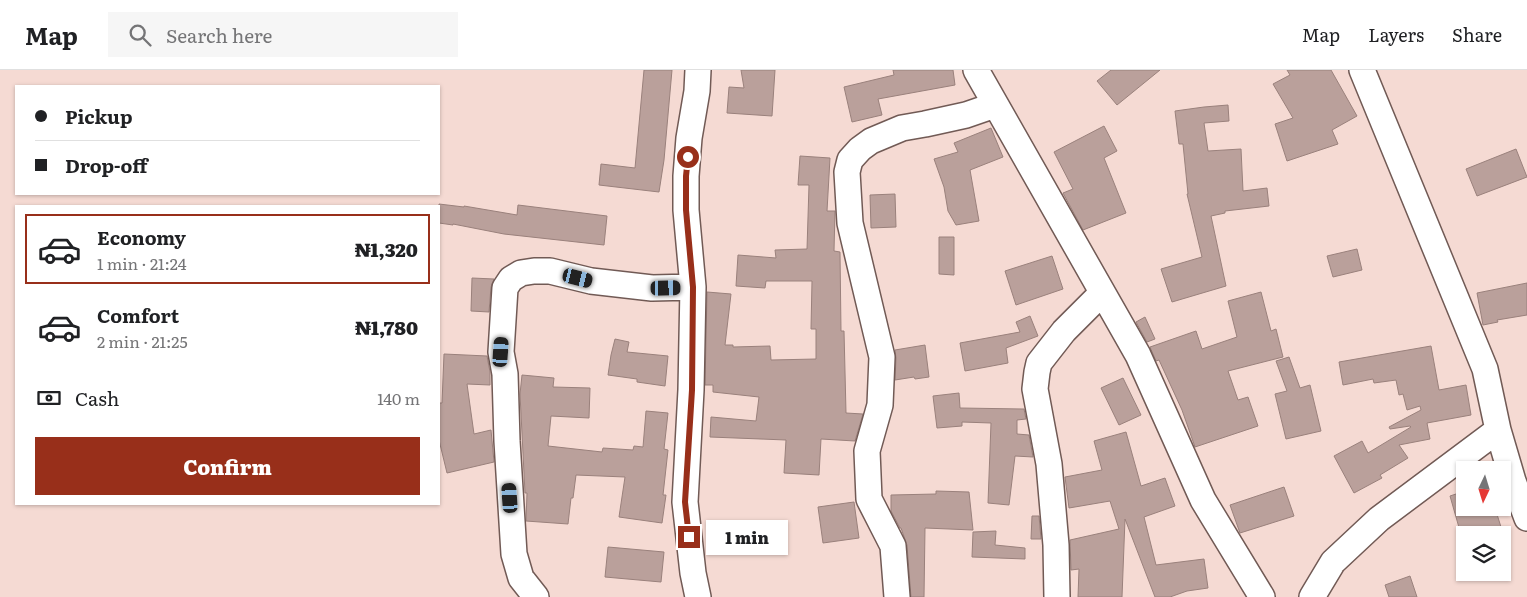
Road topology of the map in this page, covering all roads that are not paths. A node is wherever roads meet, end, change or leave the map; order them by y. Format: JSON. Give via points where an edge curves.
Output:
{"nodes":[{"id":1,"x":698,"y":70,"type":"edge"},
{"id":2,"x":976,"y":70,"type":"edge"},
{"id":3,"x":1362,"y":70,"type":"edge"},
{"id":4,"x":995,"y":105,"type":"junction"},
{"id":5,"x":693,"y":287,"type":"junction"},
{"id":6,"x":1102,"y":293,"type":"junction"},
{"id":7,"x":1498,"y":430,"type":"junction"},
{"id":8,"x":1527,"y":518,"type":"edge"},
{"id":9,"x":536,"y":597,"type":"edge"},
{"id":10,"x":698,"y":597,"type":"edge"},
{"id":11,"x":897,"y":597,"type":"edge"},
{"id":12,"x":1057,"y":597,"type":"edge"},
{"id":13,"x":1262,"y":597,"type":"edge"},
{"id":14,"x":1312,"y":597,"type":"edge"}],
"edges":[{"from":1,"to":5,"type":"street","via":[[686,176]]},
{"from":2,"to":4,"type":"street"},
{"from":3,"to":7,"type":"street","via":[[1485,369]]},
{"from":4,"to":6,"type":"street"},
{"from":4,"to":11,"type":"street","via":[[966,115],[902,128],[879,138],[860,149],[850,160],[847,172],[850,223],[882,357],[880,406],[868,451],[869,499],[893,546]]},
{"from":5,"to":9,"type":"street","via":[[652,288],[591,281],[550,271],[521,273],[505,288],[501,352],[505,374],[514,554],[521,578]]},
{"from":5,"to":10,"type":"street","via":[[692,390],[685,502]]},
{"from":6,"to":12,"type":"street","via":[[1064,330],[1039,363],[1034,388],[1049,464]]},
{"from":6,"to":13,"type":"street","via":[[1138,355],[1203,500]]},
{"from":7,"to":8,"type":"street"},
{"from":7,"to":14,"type":"street","via":[[1379,519],[1333,562]]}]}
